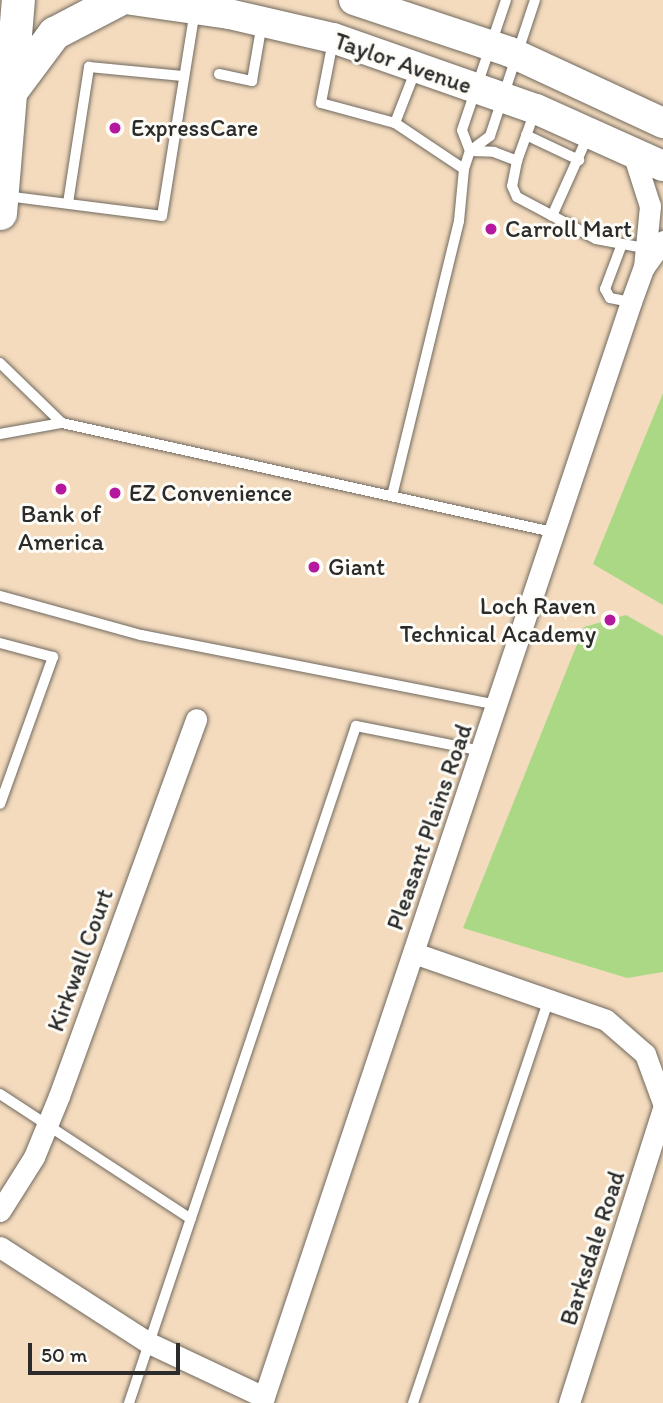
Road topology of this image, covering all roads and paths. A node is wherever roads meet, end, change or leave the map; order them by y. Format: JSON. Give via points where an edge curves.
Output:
{"nodes":[{"id":1,"x":18,"y":0,"type":"edge"},
{"id":2,"x":117,"y":0,"type":"edge"},
{"id":3,"x":132,"y":0,"type":"edge"},
{"id":4,"x":354,"y":0,"type":"edge"},
{"id":5,"x":506,"y":0,"type":"edge"},
{"id":6,"x":535,"y":0,"type":"edge"},
{"id":7,"x":195,"y":8,"type":"junction"},
{"id":8,"x":262,"y":21,"type":"junction"},
{"id":9,"x":333,"y":38,"type":"junction"},
{"id":10,"x":503,"y":50,"type":"junction"},
{"id":11,"x":416,"y":68,"type":"junction"},
{"id":12,"x":219,"y":74,"type":"dead end"},
{"id":13,"x":183,"y":76,"type":"junction"},
{"id":14,"x":13,"y":88,"type":"junction"},
{"id":15,"x":489,"y":93,"type":"junction"},
{"id":16,"x":531,"y":122,"type":"junction"},
{"id":17,"x":396,"y":123,"type":"junction"},
{"id":18,"x":663,"y":123,"type":"edge"},
{"id":19,"x":590,"y":130,"type":"junction"},
{"id":20,"x":632,"y":150,"type":"junction"},
{"id":21,"x":470,"y":151,"type":"junction"},
{"id":22,"x":579,"y":160,"type":"junction"},
{"id":23,"x":517,"y":161,"type":"junction"},
{"id":24,"x":663,"y":166,"type":"edge"},
{"id":25,"x":464,"y":169,"type":"junction"},
{"id":26,"x":68,"y":203,"type":"junction"},
{"id":27,"x":1,"y":204,"type":"edge"},
{"id":28,"x":552,"y":216,"type":"junction"},
{"id":29,"x":622,"y":244,"type":"junction"},
{"id":30,"x":650,"y":252,"type":"edge"},
{"id":31,"x":631,"y":302,"type":"junction"},
{"id":32,"x":0,"y":363,"type":"edge"},
{"id":33,"x":62,"y":423,"type":"junction"},
{"id":34,"x":0,"y":434,"type":"edge"},
{"id":35,"x":392,"y":496,"type":"junction"},
{"id":36,"x":556,"y":533,"type":"junction"},
{"id":37,"x":0,"y":596,"type":"edge"},
{"id":38,"x":0,"y":643,"type":"edge"},
{"id":39,"x":498,"y":705,"type":"junction"},
{"id":40,"x":195,"y":719,"type":"dead end"},
{"id":41,"x":482,"y":751,"type":"junction"},
{"id":42,"x":0,"y":804,"type":"edge"},
{"id":43,"x":414,"y":953,"type":"junction"},
{"id":44,"x":549,"y":1000,"type":"junction"},
{"id":45,"x":0,"y":1094,"type":"edge"},
{"id":46,"x":663,"y":1102,"type":"edge"},
{"id":47,"x":663,"y":1109,"type":"edge"},
{"id":48,"x":48,"y":1124,"type":"junction"},
{"id":49,"x":0,"y":1211,"type":"edge"},
{"id":50,"x":191,"y":1219,"type":"junction"},
{"id":51,"x":0,"y":1247,"type":"edge"},
{"id":52,"x":149,"y":1343,"type":"junction"},
{"id":53,"x":263,"y":1400,"type":"edge"},
{"id":54,"x":129,"y":1403,"type":"edge"},
{"id":55,"x":413,"y":1403,"type":"edge"},
{"id":56,"x":569,"y":1403,"type":"edge"}],
"edges":[{"from":1,"to":14,"type":"main road"},
{"from":2,"to":14,"type":"main road","via":[[54,33]]},
{"from":3,"to":7,"type":"main road","name":"Taylor Avenue"},
{"from":4,"to":10,"type":"main road","name":"Taylor Avenue"},
{"from":5,"to":10,"type":"lane"},
{"from":6,"to":10,"type":"lane"},
{"from":7,"to":8,"type":"main road","name":"Taylor Avenue"},
{"from":7,"to":13,"type":"lane"},
{"from":8,"to":9,"type":"main road","name":"Taylor Avenue"},
{"from":8,"to":12,"type":"lane","via":[[252,81]]},
{"from":9,"to":11,"type":"main road","name":"Taylor Avenue"},
{"from":9,"to":17,"type":"lane","via":[[321,103]]},
{"from":10,"to":15,"type":"lane"},
{"from":10,"to":15,"type":"lane"},
{"from":10,"to":18,"type":"main road","name":"Taylor Avenue"},
{"from":11,"to":15,"type":"main road","name":"Taylor Avenue"},
{"from":11,"to":17,"type":"lane"},
{"from":13,"to":26,"type":"lane","via":[[89,67]]},
{"from":13,"to":26,"type":"lane","via":[[162,216]]},
{"from":14,"to":27,"type":"main road"},
{"from":15,"to":16,"type":"main road","name":"Taylor Avenue"},
{"from":15,"to":21,"type":"lane","via":[[490,136]]},
{"from":15,"to":21,"type":"lane","via":[[462,130]]},
{"from":16,"to":19,"type":"main road","name":"Taylor Avenue"},
{"from":16,"to":22,"type":"lane"},
{"from":16,"to":23,"type":"lane"},
{"from":17,"to":25,"type":"lane"},
{"from":19,"to":20,"type":"main road","name":"Taylor Avenue"},
{"from":19,"to":22,"type":"lane"},
{"from":20,"to":24,"type":"main road","name":"Taylor Avenue"},
{"from":20,"to":30,"type":"street","name":"Pleasant Plains Road","via":[[650,206]]},
{"from":21,"to":23,"type":"lane","via":[[494,152]]},
{"from":21,"to":25,"type":"lane"},
{"from":22,"to":28,"type":"lane"},
{"from":23,"to":28,"type":"lane","via":[[512,186],[517,197]]},
{"from":25,"to":35,"type":"lane","via":[[459,221]]},
{"from":26,"to":27,"type":"lane"},
{"from":28,"to":29,"type":"lane","via":[[596,239]]},
{"from":29,"to":30,"type":"lane"},
{"from":29,"to":31,"type":"lane","via":[[605,289],[610,298]]},
{"from":30,"to":31,"type":"street","name":"Pleasant Plains Road"},
{"from":31,"to":36,"type":"street","name":"Pleasant Plains Road"},
{"from":32,"to":33,"type":"lane"},
{"from":33,"to":34,"type":"lane"},
{"from":33,"to":35,"type":"lane"},
{"from":35,"to":36,"type":"lane"},
{"from":36,"to":39,"type":"street","name":"Pleasant Plains Road"},
{"from":37,"to":39,"type":"lane","via":[[141,635]]},
{"from":38,"to":42,"type":"lane","via":[[53,657]]},
{"from":39,"to":41,"type":"street","name":"Pleasant Plains Road"},
{"from":40,"to":48,"type":"street","name":"Kirkwall Court"},
{"from":41,"to":43,"type":"street","name":"Pleasant Plains Road"},
{"from":41,"to":50,"type":"lane","via":[[356,726]]},
{"from":43,"to":44,"type":"street"},
{"from":43,"to":53,"type":"street","name":"Pleasant Plains Road"},
{"from":44,"to":46,"type":"street","via":[[606,1020],[631,1039],[645,1054]]},
{"from":44,"to":55,"type":"lane"},
{"from":45,"to":48,"type":"lane"},
{"from":47,"to":56,"type":"street","name":"Barksdale Road"},
{"from":48,"to":49,"type":"street","name":"Kirkwall Court","via":[[34,1157]]},
{"from":48,"to":50,"type":"lane"},
{"from":50,"to":52,"type":"lane"},
{"from":51,"to":52,"type":"street"},
{"from":52,"to":53,"type":"street"},
{"from":52,"to":54,"type":"lane"}]}
